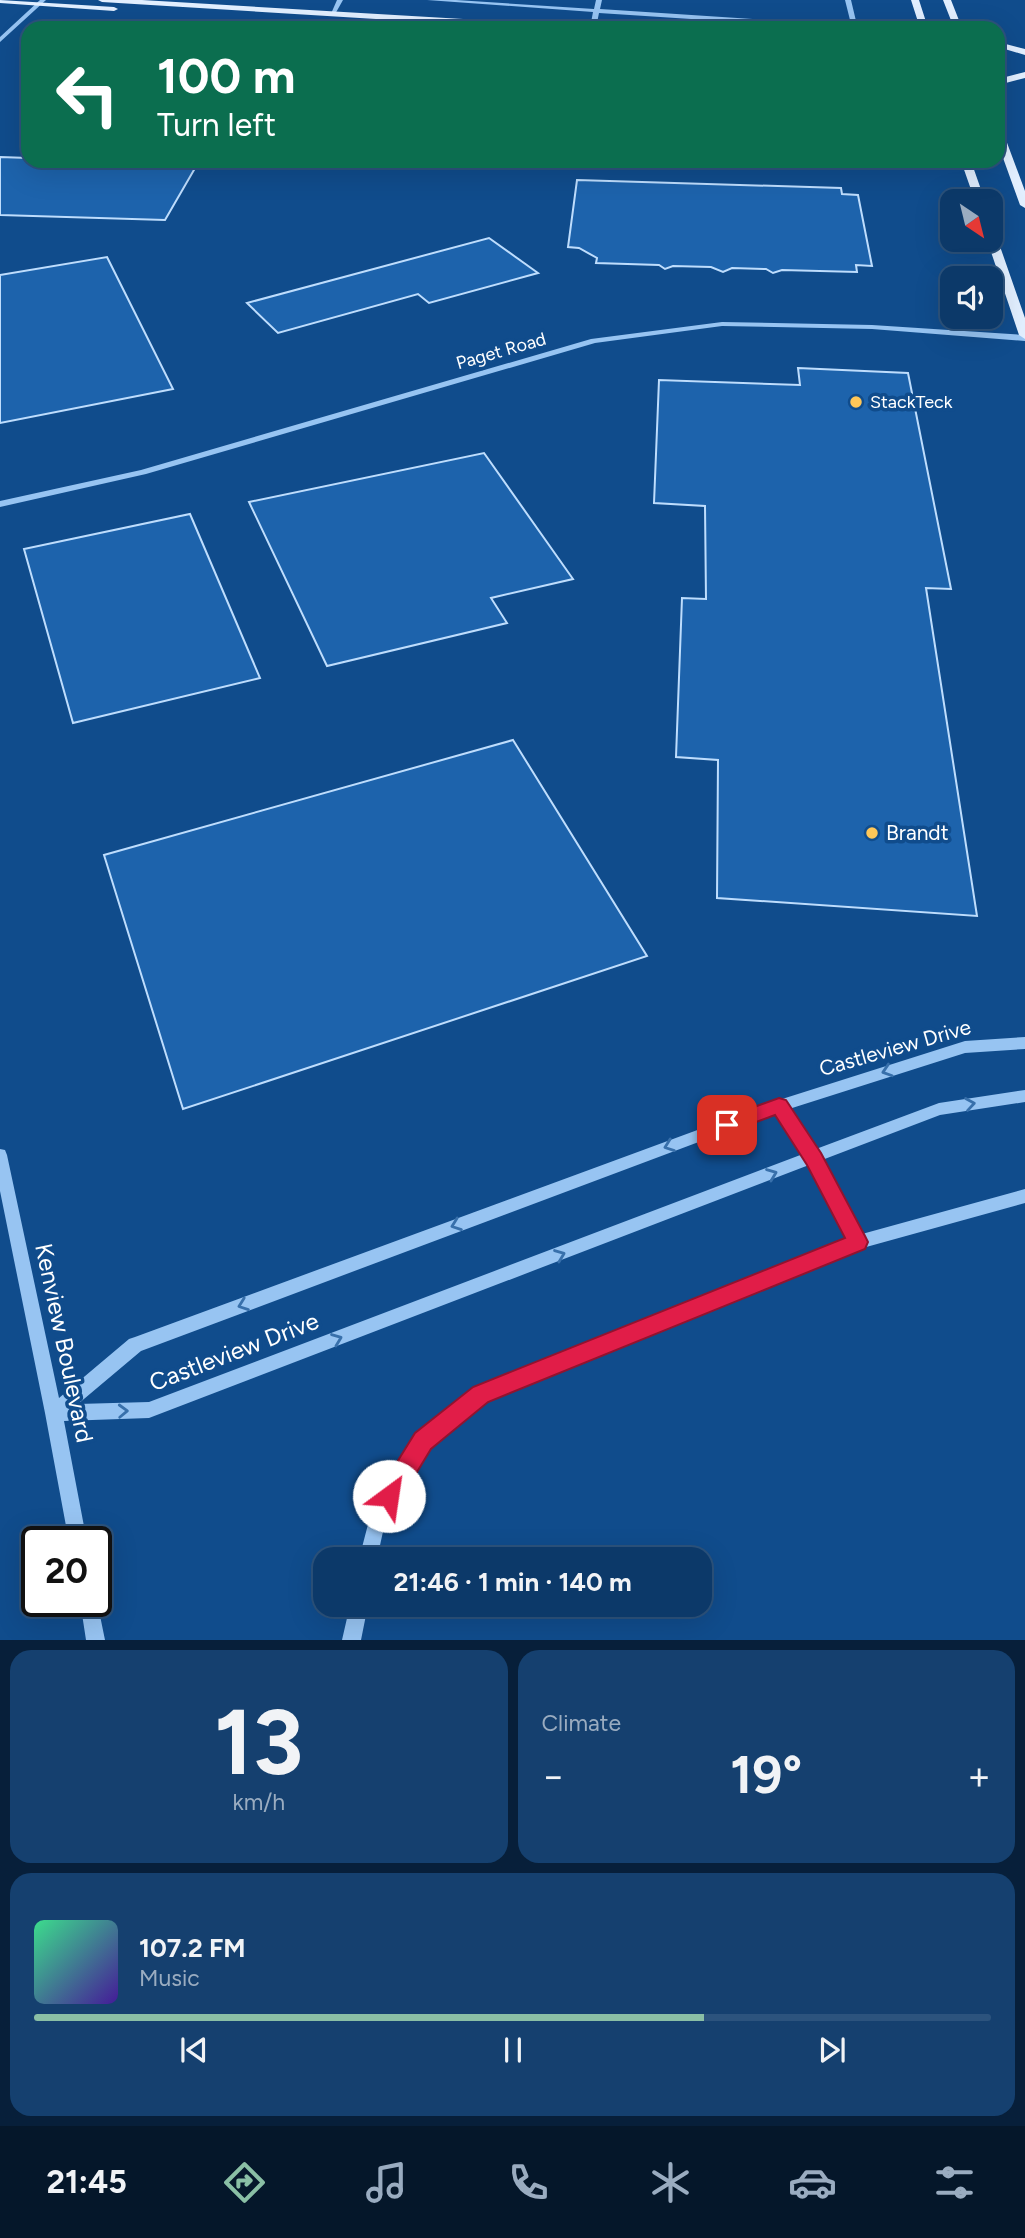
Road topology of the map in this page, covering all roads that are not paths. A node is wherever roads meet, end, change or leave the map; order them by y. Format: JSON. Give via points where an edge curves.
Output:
{"nodes":[{"id":1,"x":102,"y":0,"type":"edge"},
{"id":2,"x":340,"y":0,"type":"edge"},
{"id":3,"x":430,"y":0,"type":"edge"},
{"id":4,"x":599,"y":0,"type":"edge"},
{"id":5,"x":848,"y":0,"type":"edge"},
{"id":6,"x":915,"y":0,"type":"edge"},
{"id":7,"x":947,"y":0,"type":"edge"},
{"id":8,"x":0,"y":1,"type":"edge"},
{"id":9,"x":41,"y":2,"type":"edge"},
{"id":10,"x":597,"y":12,"type":"junction"},
{"id":11,"x":332,"y":15,"type":"junction"},
{"id":12,"x":314,"y":21,"type":"edge"},
{"id":13,"x":439,"y":21,"type":"edge"},
{"id":14,"x":595,"y":21,"type":"edge"},
{"id":15,"x":747,"y":21,"type":"edge"},
{"id":16,"x":853,"y":21,"type":"edge"},
{"id":17,"x":922,"y":21,"type":"edge"},
{"id":18,"x":955,"y":21,"type":"edge"},
{"id":19,"x":0,"y":40,"type":"edge"},
{"id":20,"x":1005,"y":47,"type":"edge"},
{"id":21,"x":1025,"y":52,"type":"edge"},
{"id":22,"x":1005,"y":57,"type":"edge"},
{"id":23,"x":1025,"y":58,"type":"edge"},
{"id":24,"x":1012,"y":69,"type":"dead end"},
{"id":25,"x":1025,"y":72,"type":"edge"},
{"id":26,"x":1005,"y":79,"type":"edge"},
{"id":27,"x":1005,"y":151,"type":"edge"},
{"id":28,"x":968,"y":168,"type":"edge"},
{"id":29,"x":976,"y":189,"type":"edge"},
{"id":30,"x":1025,"y":205,"type":"edge"},
{"id":31,"x":997,"y":252,"type":"edge"},
{"id":32,"x":1025,"y":336,"type":"edge"},
{"id":33,"x":0,"y":504,"type":"edge"},
{"id":34,"x":1025,"y":1043,"type":"edge"},
{"id":35,"x":1025,"y":1096,"type":"edge"},
{"id":36,"x":779,"y":1106,"type":"junction"},
{"id":37,"x":0,"y":1155,"type":"edge"},
{"id":38,"x":814,"y":1159,"type":"junction"},
{"id":39,"x":1025,"y":1196,"type":"edge"},
{"id":40,"x":858,"y":1242,"type":"junction"},
{"id":41,"x":54,"y":1413,"type":"junction"},
{"id":42,"x":75,"y":1526,"type":"edge"},
{"id":43,"x":371,"y":1547,"type":"edge"},
{"id":44,"x":92,"y":1617,"type":"edge"},
{"id":45,"x":356,"y":1617,"type":"edge"},
{"id":46,"x":96,"y":1640,"type":"edge"},
{"id":47,"x":351,"y":1640,"type":"edge"}],
"edges":[{"from":1,"to":11,"type":"main road"},
{"from":2,"to":11,"type":"lane"},
{"from":3,"to":10,"type":"street"},
{"from":4,"to":10,"type":"street"},
{"from":5,"to":16,"type":"street"},
{"from":6,"to":17,"type":"main road"},
{"from":7,"to":18,"type":"main road"},
{"from":8,"to":9,"type":"main road"},
{"from":9,"to":12,"type":"main road"},
{"from":9,"to":19,"type":"street"},
{"from":10,"to":14,"type":"street"},
{"from":10,"to":15,"type":"street"},
{"from":11,"to":13,"type":"main road"},
{"from":20,"to":21,"type":"main road"},
{"from":22,"to":23,"type":"main road"},
{"from":24,"to":25,"type":"main road"},
{"from":25,"to":26,"type":"main road"},
{"from":27,"to":30,"type":"main road"},
{"from":28,"to":29,"type":"main road"},
{"from":31,"to":32,"type":"main road"},
{"from":32,"to":33,"type":"street","name":"Paget Road","via":[[722,324],[594,341],[143,472]]},
{"from":34,"to":36,"type":"street","name":"Castleview Drive","one_way":true,"via":[[965,1046]]},
{"from":38,"to":35,"type":"street","name":"Castleview Drive","one_way":true,"via":[[939,1109]]},
{"from":36,"to":38,"type":"street"},
{"from":36,"to":41,"type":"street","name":"Castleview Drive","one_way":true,"via":[[135,1345]]},
{"from":37,"to":41,"type":"street","name":"Kenview Boulevard"},
{"from":38,"to":40,"type":"street"},
{"from":41,"to":38,"type":"street","name":"Castleview Drive","one_way":true,"via":[[149,1410]]},
{"from":39,"to":40,"type":"lane"},
{"from":40,"to":43,"type":"lane","via":[[481,1395],[423,1441],[378,1515]]},
{"from":41,"to":42,"type":"street","name":"Kenview Boulevard"},
{"from":44,"to":46,"type":"street"},
{"from":45,"to":47,"type":"street"}]}
